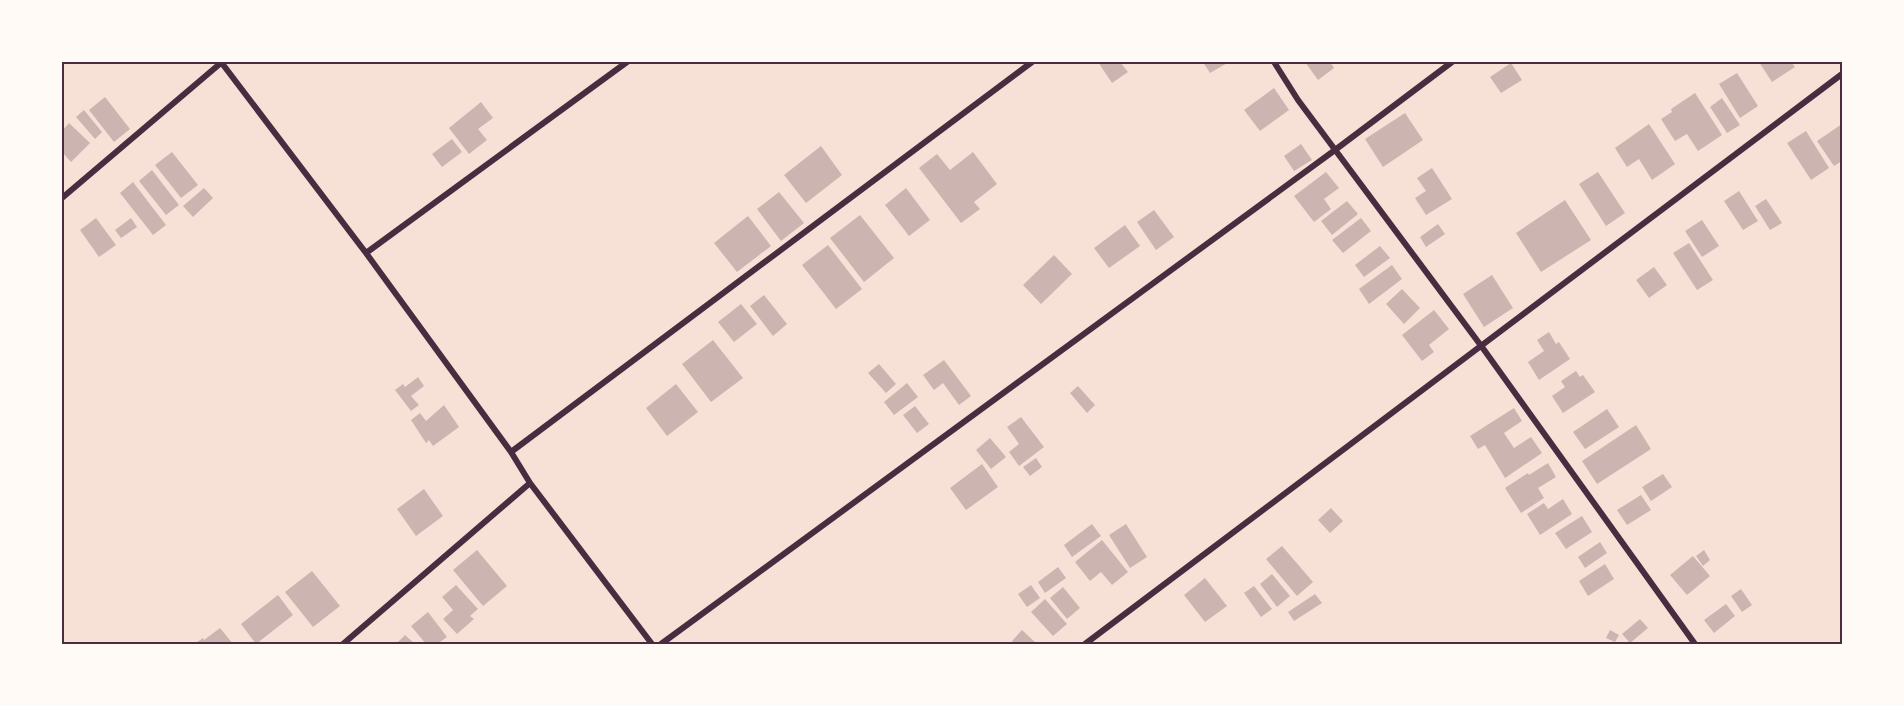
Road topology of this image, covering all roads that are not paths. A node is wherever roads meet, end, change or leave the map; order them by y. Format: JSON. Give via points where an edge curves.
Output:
{"nodes":[{"id":1,"x":222,"y":62,"type":"edge"},
{"id":2,"x":627,"y":62,"type":"edge"},
{"id":3,"x":1032,"y":62,"type":"edge"},
{"id":4,"x":1274,"y":62,"type":"edge"},
{"id":5,"x":1452,"y":62,"type":"edge"},
{"id":6,"x":1842,"y":74,"type":"edge"},
{"id":7,"x":1335,"y":150,"type":"junction"},
{"id":8,"x":62,"y":198,"type":"edge"},
{"id":9,"x":366,"y":253,"type":"junction"},
{"id":10,"x":1482,"y":347,"type":"junction"},
{"id":11,"x":511,"y":452,"type":"junction"},
{"id":12,"x":530,"y":483,"type":"junction"},
{"id":13,"x":343,"y":645,"type":"edge"},
{"id":14,"x":652,"y":645,"type":"edge"},
{"id":15,"x":661,"y":645,"type":"edge"},
{"id":16,"x":1084,"y":645,"type":"edge"},
{"id":17,"x":1695,"y":645,"type":"edge"}],
"edges":[{"from":1,"to":8,"type":"street"},
{"from":1,"to":9,"type":"street"},
{"from":2,"to":9,"type":"street"},
{"from":3,"to":11,"type":"street"},
{"from":4,"to":7,"type":"street"},
{"from":5,"to":7,"type":"street"},
{"from":6,"to":10,"type":"street"},
{"from":7,"to":10,"type":"street"},
{"from":7,"to":15,"type":"street"},
{"from":9,"to":11,"type":"street"},
{"from":10,"to":16,"type":"street"},
{"from":10,"to":17,"type":"street"},
{"from":11,"to":12,"type":"street"},
{"from":12,"to":13,"type":"street"},
{"from":12,"to":14,"type":"street"}]}
